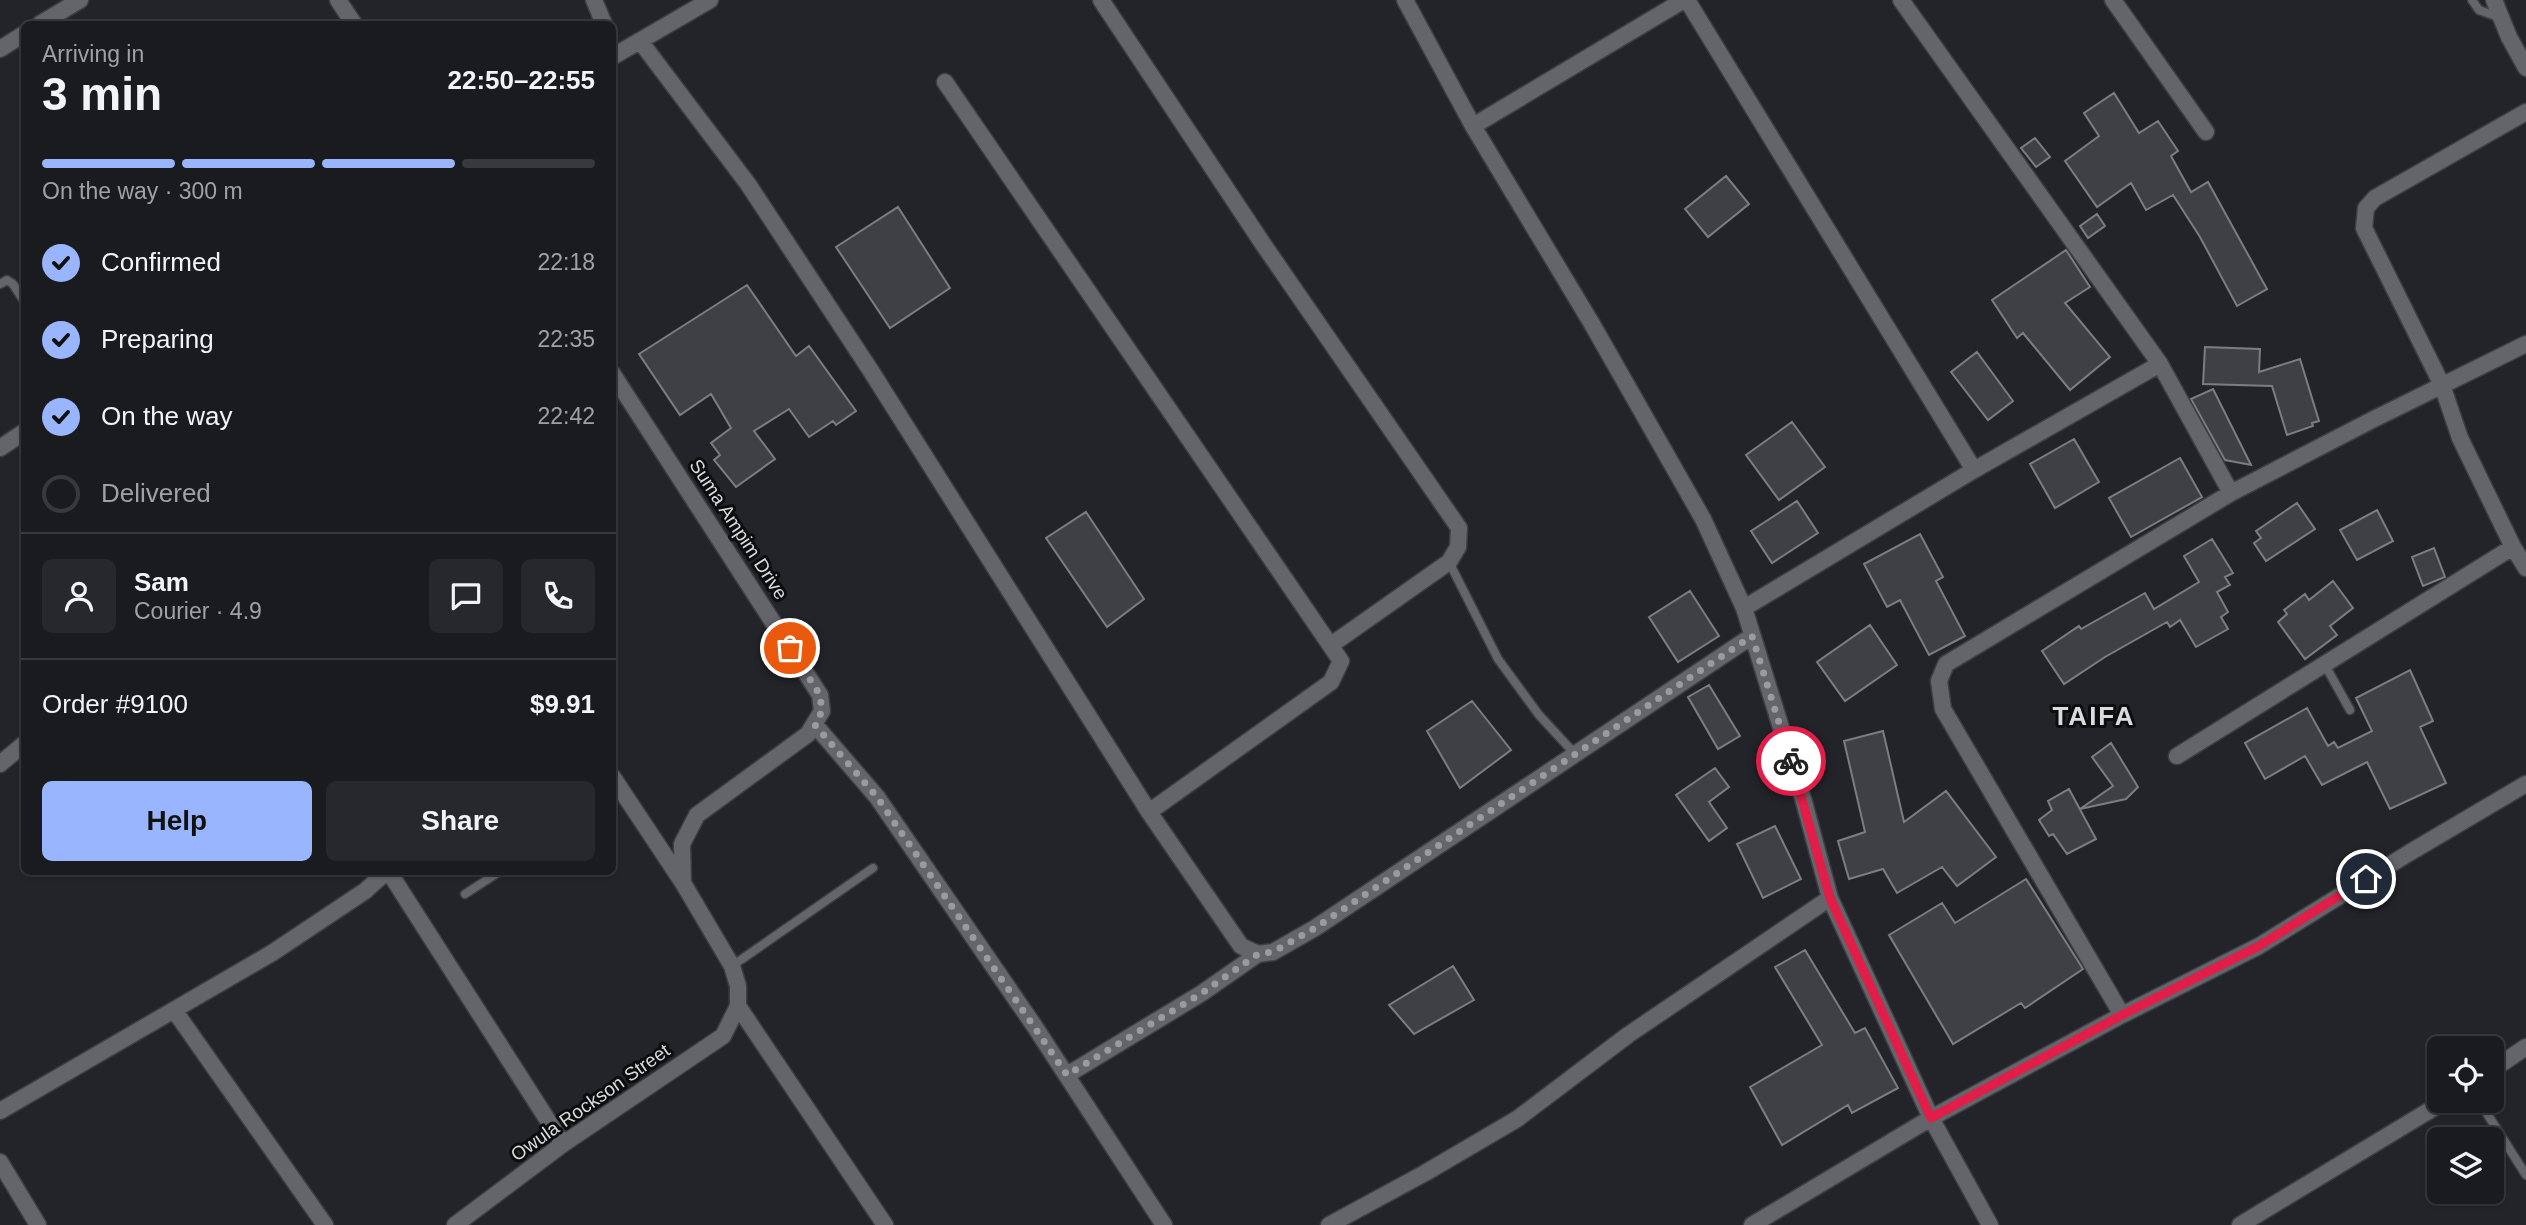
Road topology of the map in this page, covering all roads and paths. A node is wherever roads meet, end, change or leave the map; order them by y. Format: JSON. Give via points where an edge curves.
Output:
{"nodes":[{"id":1,"x":80,"y":0,"type":"edge"},
{"id":2,"x":338,"y":0,"type":"edge"},
{"id":3,"x":594,"y":0,"type":"edge"},
{"id":4,"x":710,"y":0,"type":"edge"},
{"id":5,"x":1101,"y":0,"type":"edge"},
{"id":6,"x":1405,"y":0,"type":"edge"},
{"id":7,"x":1685,"y":0,"type":"edge"},
{"id":8,"x":1901,"y":0,"type":"edge"},
{"id":9,"x":2113,"y":0,"type":"edge"},
{"id":10,"x":2472,"y":0,"type":"edge"},
{"id":11,"x":2494,"y":0,"type":"edge"},
{"id":12,"x":2501,"y":19,"type":"junction"},
{"id":13,"x":45,"y":21,"type":"edge"},
{"id":14,"x":352,"y":21,"type":"edge"},
{"id":15,"x":603,"y":21,"type":"edge"},
{"id":16,"x":21,"y":36,"type":"edge"},
{"id":17,"x":640,"y":41,"type":"junction"},
{"id":18,"x":0,"y":49,"type":"edge"},
{"id":19,"x":616,"y":52,"type":"edge"},
{"id":20,"x":2526,"y":68,"type":"edge"},
{"id":21,"x":945,"y":82,"type":"dead end"},
{"id":22,"x":2526,"y":112,"type":"edge"},
{"id":23,"x":1473,"y":126,"type":"junction"},
{"id":24,"x":2206,"y":132,"type":"dead end"},
{"id":25,"x":0,"y":284,"type":"edge"},
{"id":26,"x":21,"y":296,"type":"edge"},
{"id":27,"x":2526,"y":344,"type":"edge"},
{"id":28,"x":2160,"y":364,"type":"junction"},
{"id":29,"x":616,"y":379,"type":"edge"},
{"id":30,"x":2442,"y":385,"type":"junction"},
{"id":31,"x":21,"y":434,"type":"edge"},
{"id":32,"x":0,"y":448,"type":"edge"},
{"id":33,"x":1974,"y":470,"type":"junction"},
{"id":34,"x":2231,"y":493,"type":"junction"},
{"id":35,"x":2513,"y":547,"type":"junction"},
{"id":36,"x":1449,"y":562,"type":"junction"},
{"id":37,"x":2526,"y":568,"type":"edge"},
{"id":38,"x":1744,"y":608,"type":"junction"},
{"id":39,"x":1752,"y":636,"type":"junction"},
{"id":40,"x":1331,"y":645,"type":"junction"},
{"id":41,"x":2325,"y":665,"type":"junction"},
{"id":42,"x":2350,"y":710,"type":"dead end"},
{"id":43,"x":818,"y":718,"type":"junction"},
{"id":44,"x":21,"y":746,"type":"edge"},
{"id":45,"x":1575,"y":754,"type":"junction"},
{"id":46,"x":2178,"y":756,"type":"dead end"},
{"id":47,"x":0,"y":764,"type":"edge"},
{"id":48,"x":2526,"y":784,"type":"edge"},
{"id":49,"x":616,"y":787,"type":"edge"},
{"id":50,"x":1149,"y":812,"type":"junction"},
{"id":51,"x":873,"y":867,"type":"dead end"},
{"id":52,"x":384,"y":875,"type":"edge"},
{"id":53,"x":390,"y":875,"type":"edge"},
{"id":54,"x":494,"y":875,"type":"edge"},
{"id":55,"x":683,"y":883,"type":"junction"},
{"id":56,"x":465,"y":894,"type":"dead end"},
{"id":57,"x":1830,"y":898,"type":"junction"},
{"id":58,"x":1258,"y":954,"type":"junction"},
{"id":59,"x":732,"y":966,"type":"junction"},
{"id":60,"x":738,"y":1006,"type":"junction"},
{"id":61,"x":174,"y":1010,"type":"junction"},
{"id":62,"x":2122,"y":1015,"type":"junction"},
{"id":63,"x":2526,"y":1047,"type":"edge"},
{"id":64,"x":2504,"y":1062,"type":"edge"},
{"id":65,"x":1067,"y":1075,"type":"junction"},
{"id":66,"x":0,"y":1111,"type":"edge"},
{"id":67,"x":2427,"y":1112,"type":"edge"},
{"id":68,"x":2487,"y":1113,"type":"edge"},
{"id":69,"x":1931,"y":1118,"type":"junction"},
{"id":70,"x":563,"y":1144,"type":"junction"},
{"id":71,"x":0,"y":1162,"type":"edge"},
{"id":72,"x":2526,"y":1175,"type":"edge"},
{"id":73,"x":1774,"y":1210,"type":"junction"},
{"id":74,"x":38,"y":1225,"type":"edge"},
{"id":75,"x":325,"y":1225,"type":"edge"},
{"id":76,"x":455,"y":1225,"type":"edge"},
{"id":77,"x":885,"y":1225,"type":"edge"},
{"id":78,"x":1164,"y":1225,"type":"edge"},
{"id":79,"x":1329,"y":1225,"type":"edge"},
{"id":80,"x":1752,"y":1225,"type":"edge"},
{"id":81,"x":1784,"y":1225,"type":"edge"},
{"id":82,"x":1990,"y":1225,"type":"edge"},
{"id":83,"x":2240,"y":1225,"type":"edge"}],
"edges":[{"from":1,"to":13,"type":"street"},
{"from":2,"to":14,"type":"street"},
{"from":3,"to":15,"type":"street"},
{"from":4,"to":17,"type":"street"},
{"from":5,"to":36,"type":"street","via":[[1459,528],[1458,547]]},
{"from":6,"to":23,"type":"street"},
{"from":7,"to":23,"type":"street"},
{"from":7,"to":33,"type":"street"},
{"from":8,"to":28,"type":"street"},
{"from":9,"to":24,"type":"street"},
{"from":10,"to":12,"type":"lane","via":[[2479,10]]},
{"from":11,"to":12,"type":"street"},
{"from":12,"to":20,"type":"street"},
{"from":16,"to":18,"type":"street"},
{"from":17,"to":19,"type":"street"},
{"from":17,"to":50,"type":"street","via":[[755,195]]},
{"from":21,"to":40,"type":"street"},
{"from":22,"to":30,"type":"street","via":[[2375,198],[2366,208],[2364,228]]},
{"from":23,"to":38,"type":"street","via":[[1703,519]]},
{"from":25,"to":26,"type":"lane","via":[[7,280]]},
{"from":27,"to":30,"type":"street"},
{"from":28,"to":33,"type":"street"},
{"from":28,"to":34,"type":"street"},
{"from":29,"to":43,"type":"street","name":"Suma Ampim Drive","via":[[820,695]]},
{"from":30,"to":34,"type":"street"},
{"from":30,"to":35,"type":"street","via":[[2460,438]]},
{"from":31,"to":32,"type":"street"},
{"from":33,"to":38,"type":"street"},
{"from":34,"to":62,"type":"street","via":[[1946,664],[1939,681],[1943,709]]},
{"from":35,"to":37,"type":"street"},
{"from":35,"to":41,"type":"street"},
{"from":36,"to":40,"type":"street"},
{"from":36,"to":45,"type":"lane","via":[[1498,659]]},
{"from":38,"to":39,"type":"street"},
{"from":39,"to":45,"type":"street"},
{"from":39,"to":57,"type":"street"},
{"from":40,"to":50,"type":"street","via":[[1341,661],[1331,682]]},
{"from":41,"to":42,"type":"lane"},
{"from":41,"to":46,"type":"street"},
{"from":43,"to":55,"type":"street","via":[[808,734],[697,816],[682,844]]},
{"from":43,"to":65,"type":"street","name":"Suma Ampim Drive"},
{"from":44,"to":47,"type":"street"},
{"from":45,"to":58,"type":"street","via":[[1315,928],[1273,952]]},
{"from":48,"to":62,"type":"street","via":[[2259,946]]},
{"from":49,"to":55,"type":"street"},
{"from":50,"to":58,"type":"street","via":[[1230,933],[1241,946]]},
{"from":51,"to":59,"type":"lane"},
{"from":52,"to":61,"type":"street","via":[[272,953]]},
{"from":53,"to":70,"type":"street"},
{"from":54,"to":56,"type":"lane"},
{"from":55,"to":59,"type":"street"},
{"from":57,"to":69,"type":"street"},
{"from":57,"to":79,"type":"street","via":[[1628,1035],[1517,1119]]},
{"from":58,"to":65,"type":"street"},
{"from":59,"to":60,"type":"street"},
{"from":60,"to":70,"type":"street","name":"Owula Rockson Street","via":[[723,1036]]},
{"from":60,"to":77,"type":"street"},
{"from":61,"to":66,"type":"street"},
{"from":61,"to":75,"type":"street"},
{"from":62,"to":69,"type":"street"},
{"from":63,"to":64,"type":"street"},
{"from":65,"to":78,"type":"street","name":"Suma Ampim Drive"},
{"from":67,"to":83,"type":"street"},
{"from":68,"to":72,"type":"lane"},
{"from":69,"to":73,"type":"street"},
{"from":69,"to":82,"type":"street"},
{"from":70,"to":76,"type":"street","name":"Owula Rockson Street"},
{"from":71,"to":74,"type":"street"},
{"from":73,"to":80,"type":"street"},
{"from":73,"to":81,"type":"street"}]}
